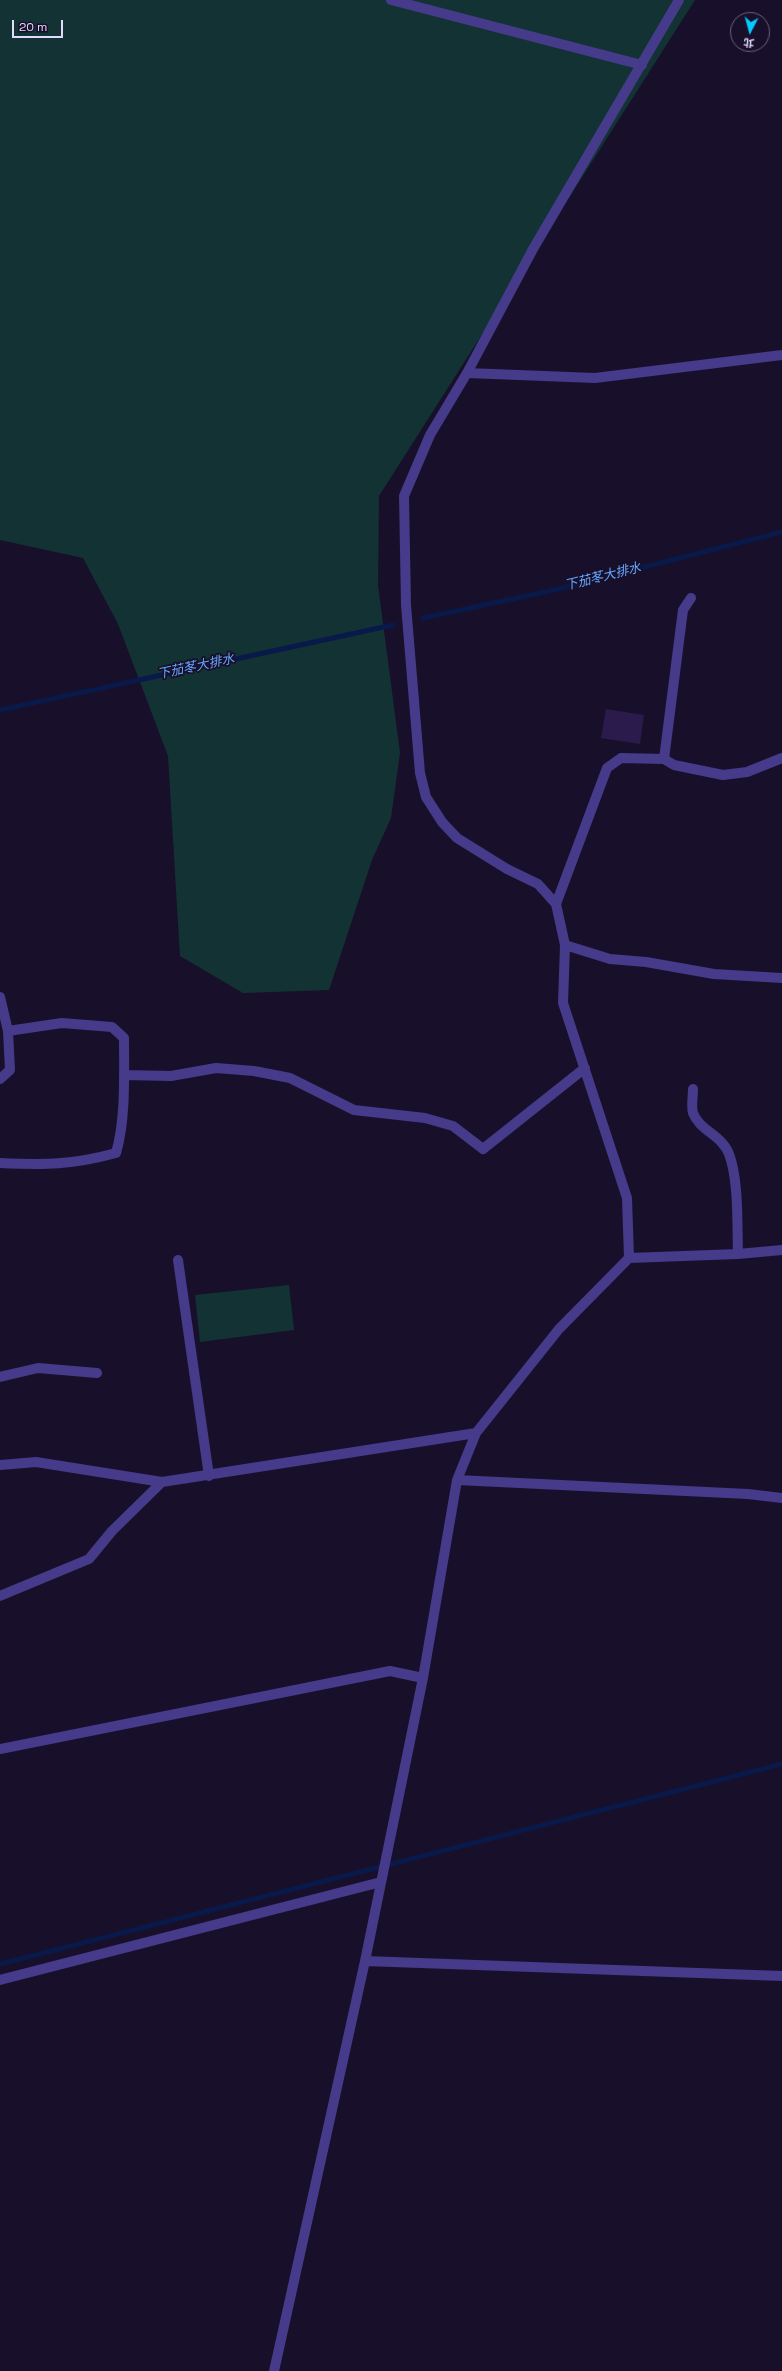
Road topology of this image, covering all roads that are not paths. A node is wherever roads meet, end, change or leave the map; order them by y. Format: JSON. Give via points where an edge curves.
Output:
{"nodes":[{"id":1,"x":391,"y":0,"type":"edge"},
{"id":2,"x":679,"y":0,"type":"edge"},
{"id":3,"x":642,"y":65,"type":"junction"},
{"id":4,"x":782,"y":355,"type":"edge"},
{"id":5,"x":467,"y":373,"type":"junction"},
{"id":6,"x":691,"y":598,"type":"dead end"},
{"id":7,"x":782,"y":758,"type":"edge"},
{"id":8,"x":664,"y":759,"type":"junction"},
{"id":9,"x":556,"y":904,"type":"junction"},
{"id":10,"x":565,"y":945,"type":"junction"},
{"id":11,"x":782,"y":978,"type":"edge"},
{"id":12,"x":0,"y":997,"type":"edge"},
{"id":13,"x":8,"y":1031,"type":"junction"},
{"id":14,"x":585,"y":1068,"type":"junction"},
{"id":15,"x":124,"y":1075,"type":"junction"},
{"id":16,"x":0,"y":1079,"type":"edge"},
{"id":17,"x":693,"y":1089,"type":"dead end"},
{"id":18,"x":0,"y":1163,"type":"edge"},
{"id":19,"x":782,"y":1250,"type":"edge"},
{"id":20,"x":738,"y":1254,"type":"junction"},
{"id":21,"x":629,"y":1258,"type":"junction"},
{"id":22,"x":178,"y":1260,"type":"dead end"},
{"id":23,"x":97,"y":1373,"type":"dead end"},
{"id":24,"x":0,"y":1377,"type":"edge"},
{"id":25,"x":476,"y":1433,"type":"junction"},
{"id":26,"x":0,"y":1465,"type":"edge"},
{"id":27,"x":209,"y":1476,"type":"junction"},
{"id":28,"x":457,"y":1480,"type":"junction"},
{"id":29,"x":162,"y":1482,"type":"junction"},
{"id":30,"x":782,"y":1498,"type":"edge"},
{"id":31,"x":0,"y":1596,"type":"edge"},
{"id":32,"x":423,"y":1678,"type":"junction"},
{"id":33,"x":0,"y":1749,"type":"edge"},
{"id":34,"x":381,"y":1882,"type":"junction"},
{"id":35,"x":365,"y":1961,"type":"junction"},
{"id":36,"x":782,"y":1976,"type":"edge"},
{"id":37,"x":0,"y":1980,"type":"edge"},
{"id":38,"x":274,"y":2371,"type":"edge"}],
"edges":[{"from":1,"to":3,"type":"street"},
{"from":2,"to":3,"type":"street"},
{"from":3,"to":5,"type":"street","via":[[533,249]]},
{"from":4,"to":5,"type":"street","via":[[595,378]]},
{"from":5,"to":9,"type":"street","via":[[430,435],[404,496],[406,605],[420,773],[426,797],[442,822],[457,838],[507,870],[538,884]]},
{"from":6,"to":8,"type":"street","via":[[683,610]]},
{"from":7,"to":8,"type":"street","via":[[747,772],[723,775],[674,765]]},
{"from":8,"to":9,"type":"street","via":[[621,758],[607,768]]},
{"from":9,"to":10,"type":"street"},
{"from":10,"to":11,"type":"street","via":[[610,959],[646,962],[714,974]]},
{"from":10,"to":14,"type":"street","via":[[563,1003]]},
{"from":12,"to":13,"type":"street"},
{"from":13,"to":15,"type":"street","via":[[62,1023],[112,1027],[124,1038]]},
{"from":13,"to":16,"type":"street","via":[[10,1070]]},
{"from":14,"to":15,"type":"street","via":[[484,1149],[453,1126],[425,1118],[354,1110],[290,1078],[261,1072],[216,1068],[171,1076]]},
{"from":14,"to":21,"type":"street","via":[[627,1198]]},
{"from":15,"to":18,"type":"street","via":[[120,1140],[116,1153],[82,1162],[41,1165]]},
{"from":17,"to":20,"type":"street","via":[[692,1112],[701,1124],[720,1139],[729,1154],[736,1197]]},
{"from":19,"to":20,"type":"street"},
{"from":20,"to":21,"type":"street"},
{"from":21,"to":25,"type":"street","via":[[559,1329]]},
{"from":22,"to":27,"type":"street"},
{"from":23,"to":24,"type":"street","via":[[38,1368]]},
{"from":25,"to":27,"type":"street"},
{"from":25,"to":28,"type":"street"},
{"from":26,"to":29,"type":"street","via":[[36,1462]]},
{"from":27,"to":29,"type":"street"},
{"from":28,"to":30,"type":"street","via":[[748,1494]]},
{"from":28,"to":32,"type":"street"},
{"from":29,"to":31,"type":"street","via":[[112,1531],[89,1559]]},
{"from":32,"to":33,"type":"street","via":[[390,1671]]},
{"from":32,"to":34,"type":"street"},
{"from":34,"to":35,"type":"street"},
{"from":34,"to":37,"type":"street"},
{"from":35,"to":36,"type":"street"},
{"from":35,"to":38,"type":"street"}]}
